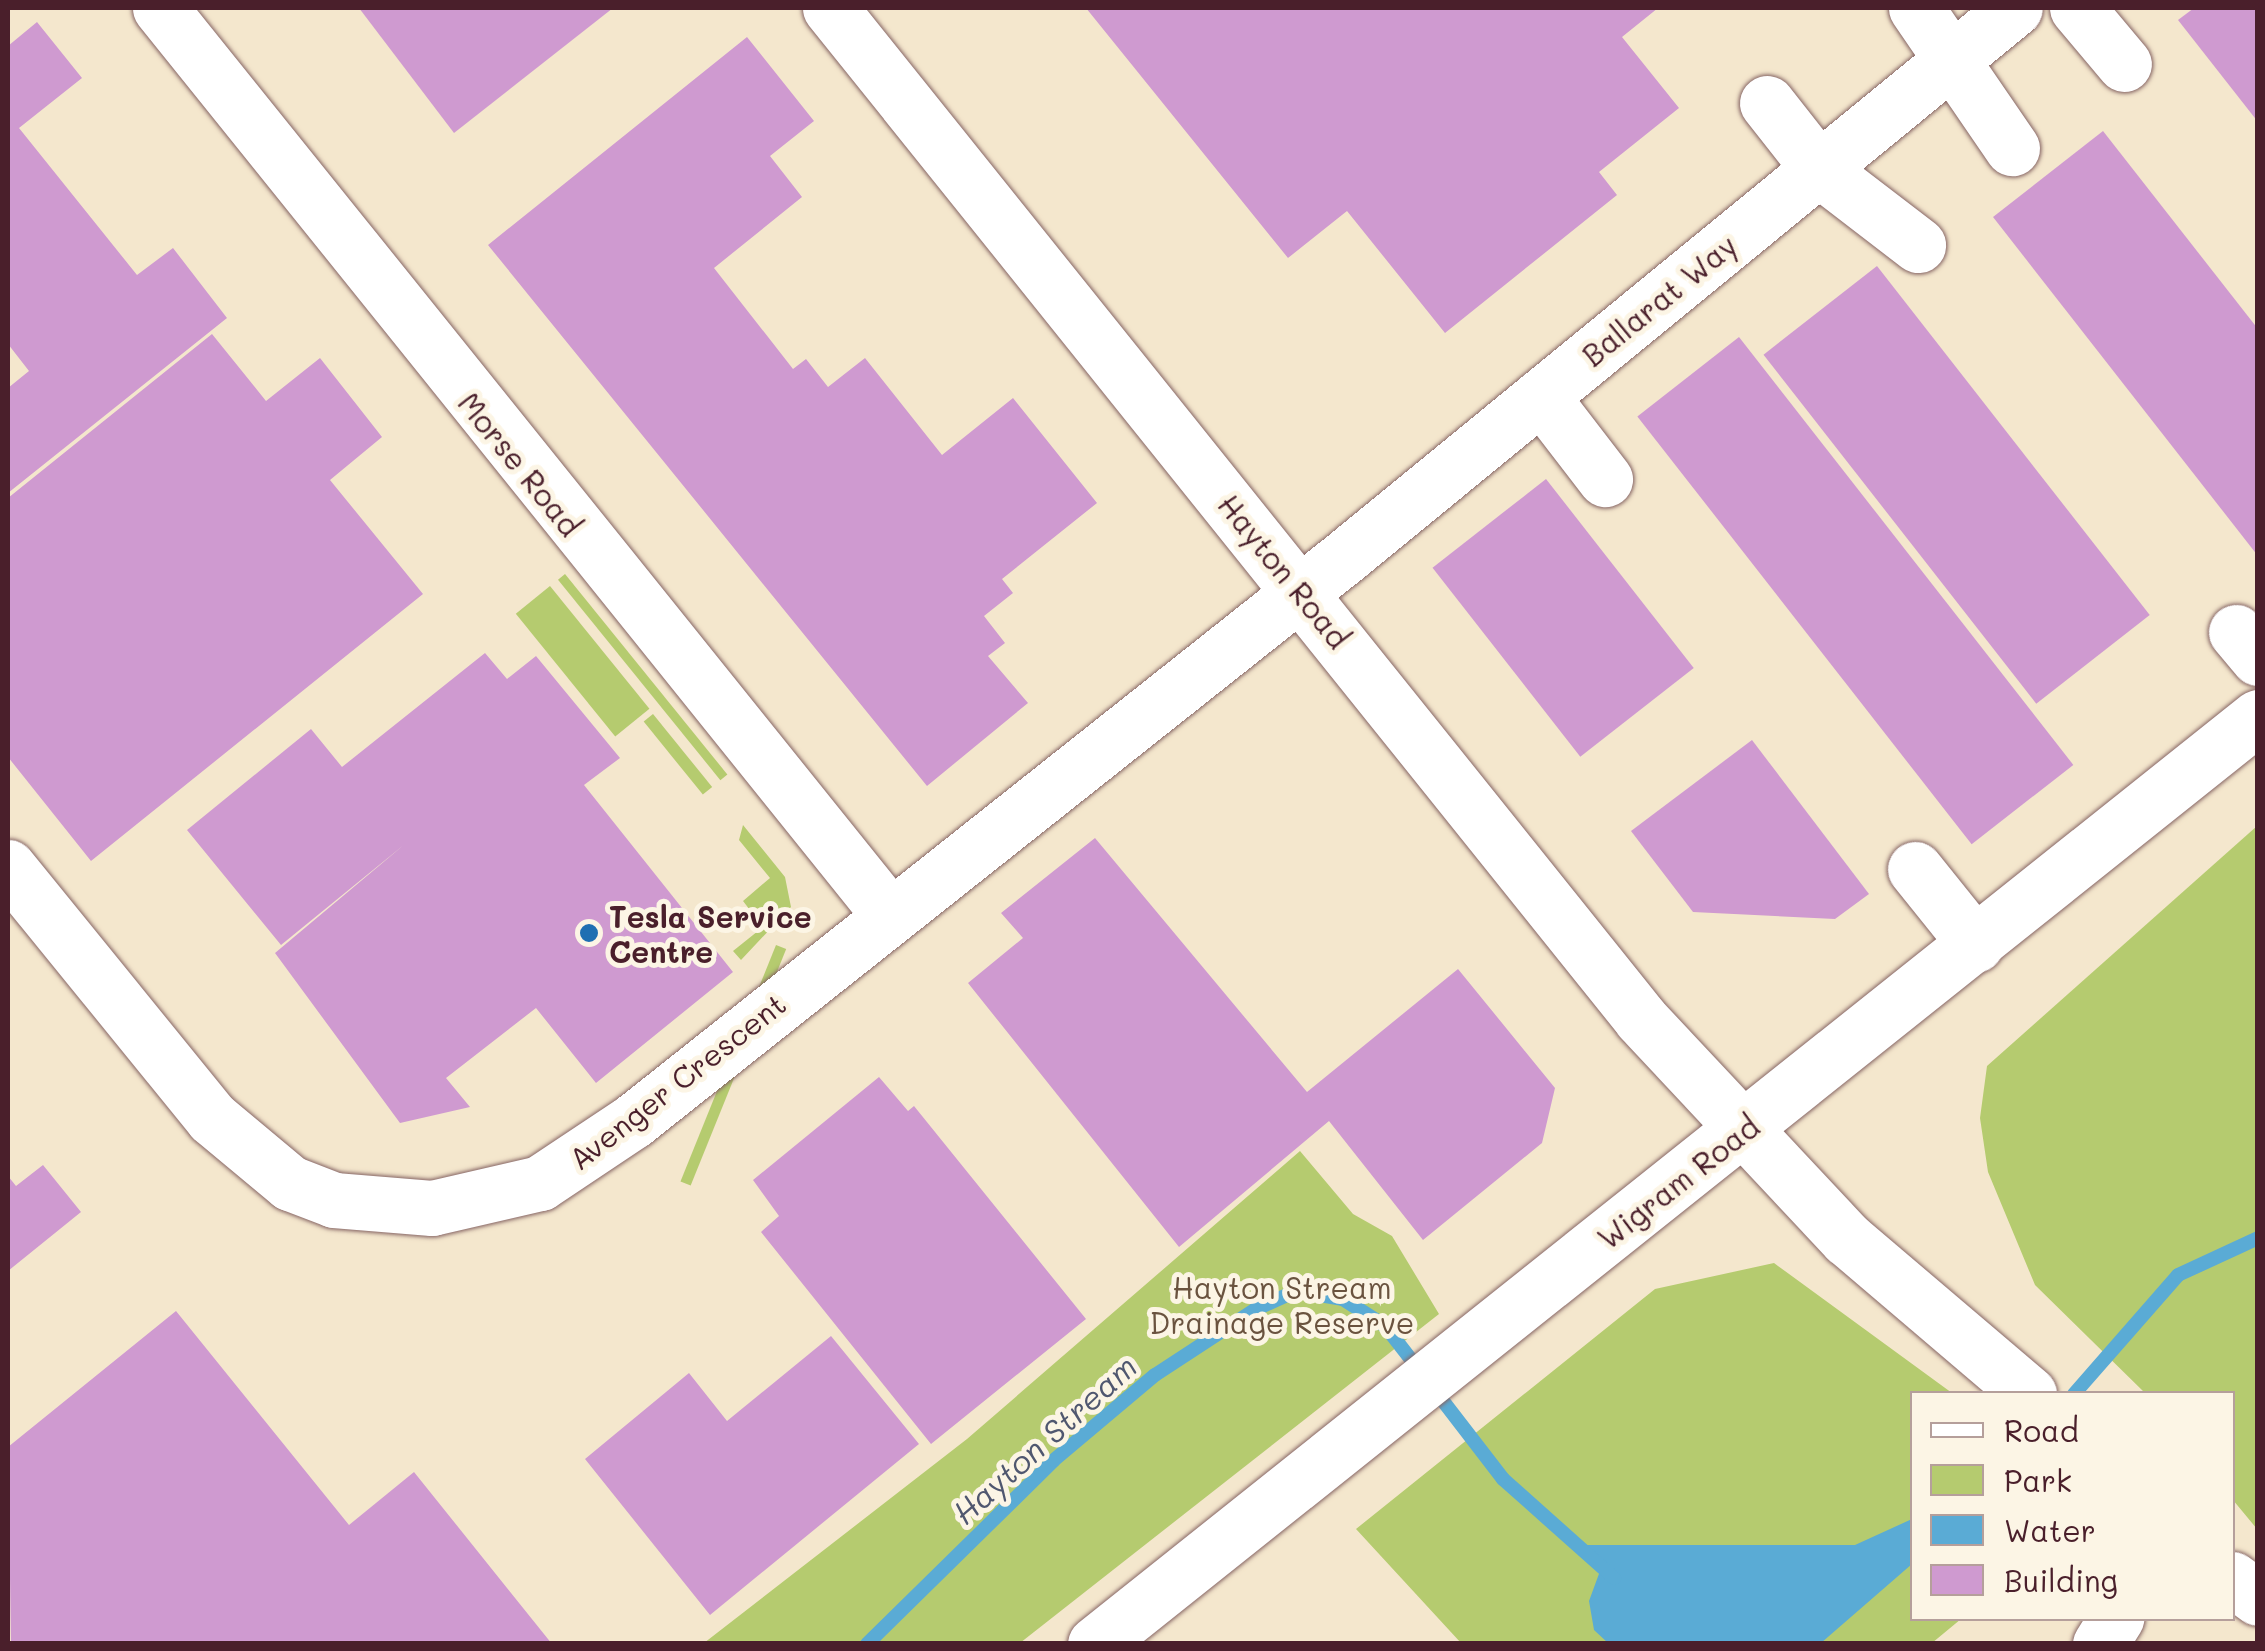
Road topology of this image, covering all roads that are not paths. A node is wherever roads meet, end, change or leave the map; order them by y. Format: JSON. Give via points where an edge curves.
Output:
{"nodes":[{"id":1,"x":160,"y":8,"type":"edge"},
{"id":2,"x":830,"y":8,"type":"edge"},
{"id":3,"x":1916,"y":8,"type":"edge"},
{"id":4,"x":2015,"y":8,"type":"edge"},
{"id":5,"x":2077,"y":8,"type":"edge"},
{"id":6,"x":1952,"y":63,"type":"junction"},
{"id":7,"x":2124,"y":64,"type":"dead end"},
{"id":8,"x":1767,"y":103,"type":"dead end"},
{"id":9,"x":2012,"y":148,"type":"dead end"},
{"id":10,"x":1819,"y":169,"type":"junction"},
{"id":11,"x":1918,"y":245,"type":"dead end"},
{"id":12,"x":1541,"y":396,"type":"junction"},
{"id":13,"x":1605,"y":479,"type":"dead end"},
{"id":14,"x":1298,"y":588,"type":"junction"},
{"id":15,"x":2258,"y":717,"type":"edge"},
{"id":16,"x":8,"y":868,"type":"edge"},
{"id":17,"x":1915,"y":870,"type":"dead end"},
{"id":18,"x":888,"y":913,"type":"junction"},
{"id":19,"x":1976,"y":946,"type":"junction"},
{"id":20,"x":1745,"y":1129,"type":"junction"},
{"id":21,"x":2013,"y":1378,"type":"edge"},
{"id":22,"x":2235,"y":1581,"type":"edge"},
{"id":23,"x":2258,"y":1598,"type":"edge"},
{"id":24,"x":2114,"y":1621,"type":"edge"},
{"id":25,"x":1095,"y":1644,"type":"edge"},
{"id":26,"x":2100,"y":1644,"type":"edge"}],
"edges":[{"from":1,"to":18,"type":"street","name":"Morse Road"},
{"from":2,"to":14,"type":"street","name":"Hayton Road"},
{"from":3,"to":6,"type":"street"},
{"from":4,"to":6,"type":"street","name":"Ballarat Way"},
{"from":5,"to":7,"type":"street"},
{"from":6,"to":9,"type":"street"},
{"from":6,"to":10,"type":"street","name":"Ballarat Way"},
{"from":8,"to":10,"type":"street"},
{"from":10,"to":11,"type":"street"},
{"from":10,"to":12,"type":"street","name":"Ballarat Way"},
{"from":12,"to":13,"type":"street"},
{"from":12,"to":14,"type":"street","name":"Ballarat Way"},
{"from":14,"to":18,"type":"street","name":"Avenger Crescent"},
{"from":14,"to":20,"type":"street","name":"Hayton Road","via":[[1641,1019]]},
{"from":15,"to":19,"type":"street","name":"Wigram Road"},
{"from":16,"to":18,"type":"street","name":"Avenger Crescent","via":[[246,1153],[290,1183],[380,1206],[432,1208],[540,1183],[633,1120]]},
{"from":17,"to":19,"type":"street"},
{"from":19,"to":20,"type":"street","name":"Wigram Road"},
{"from":20,"to":21,"type":"street","name":"Hayton Road","via":[[1847,1239]]},
{"from":20,"to":25,"type":"street","name":"Wigram Road"},
{"from":22,"to":23,"type":"street"},
{"from":24,"to":26,"type":"street"}]}
